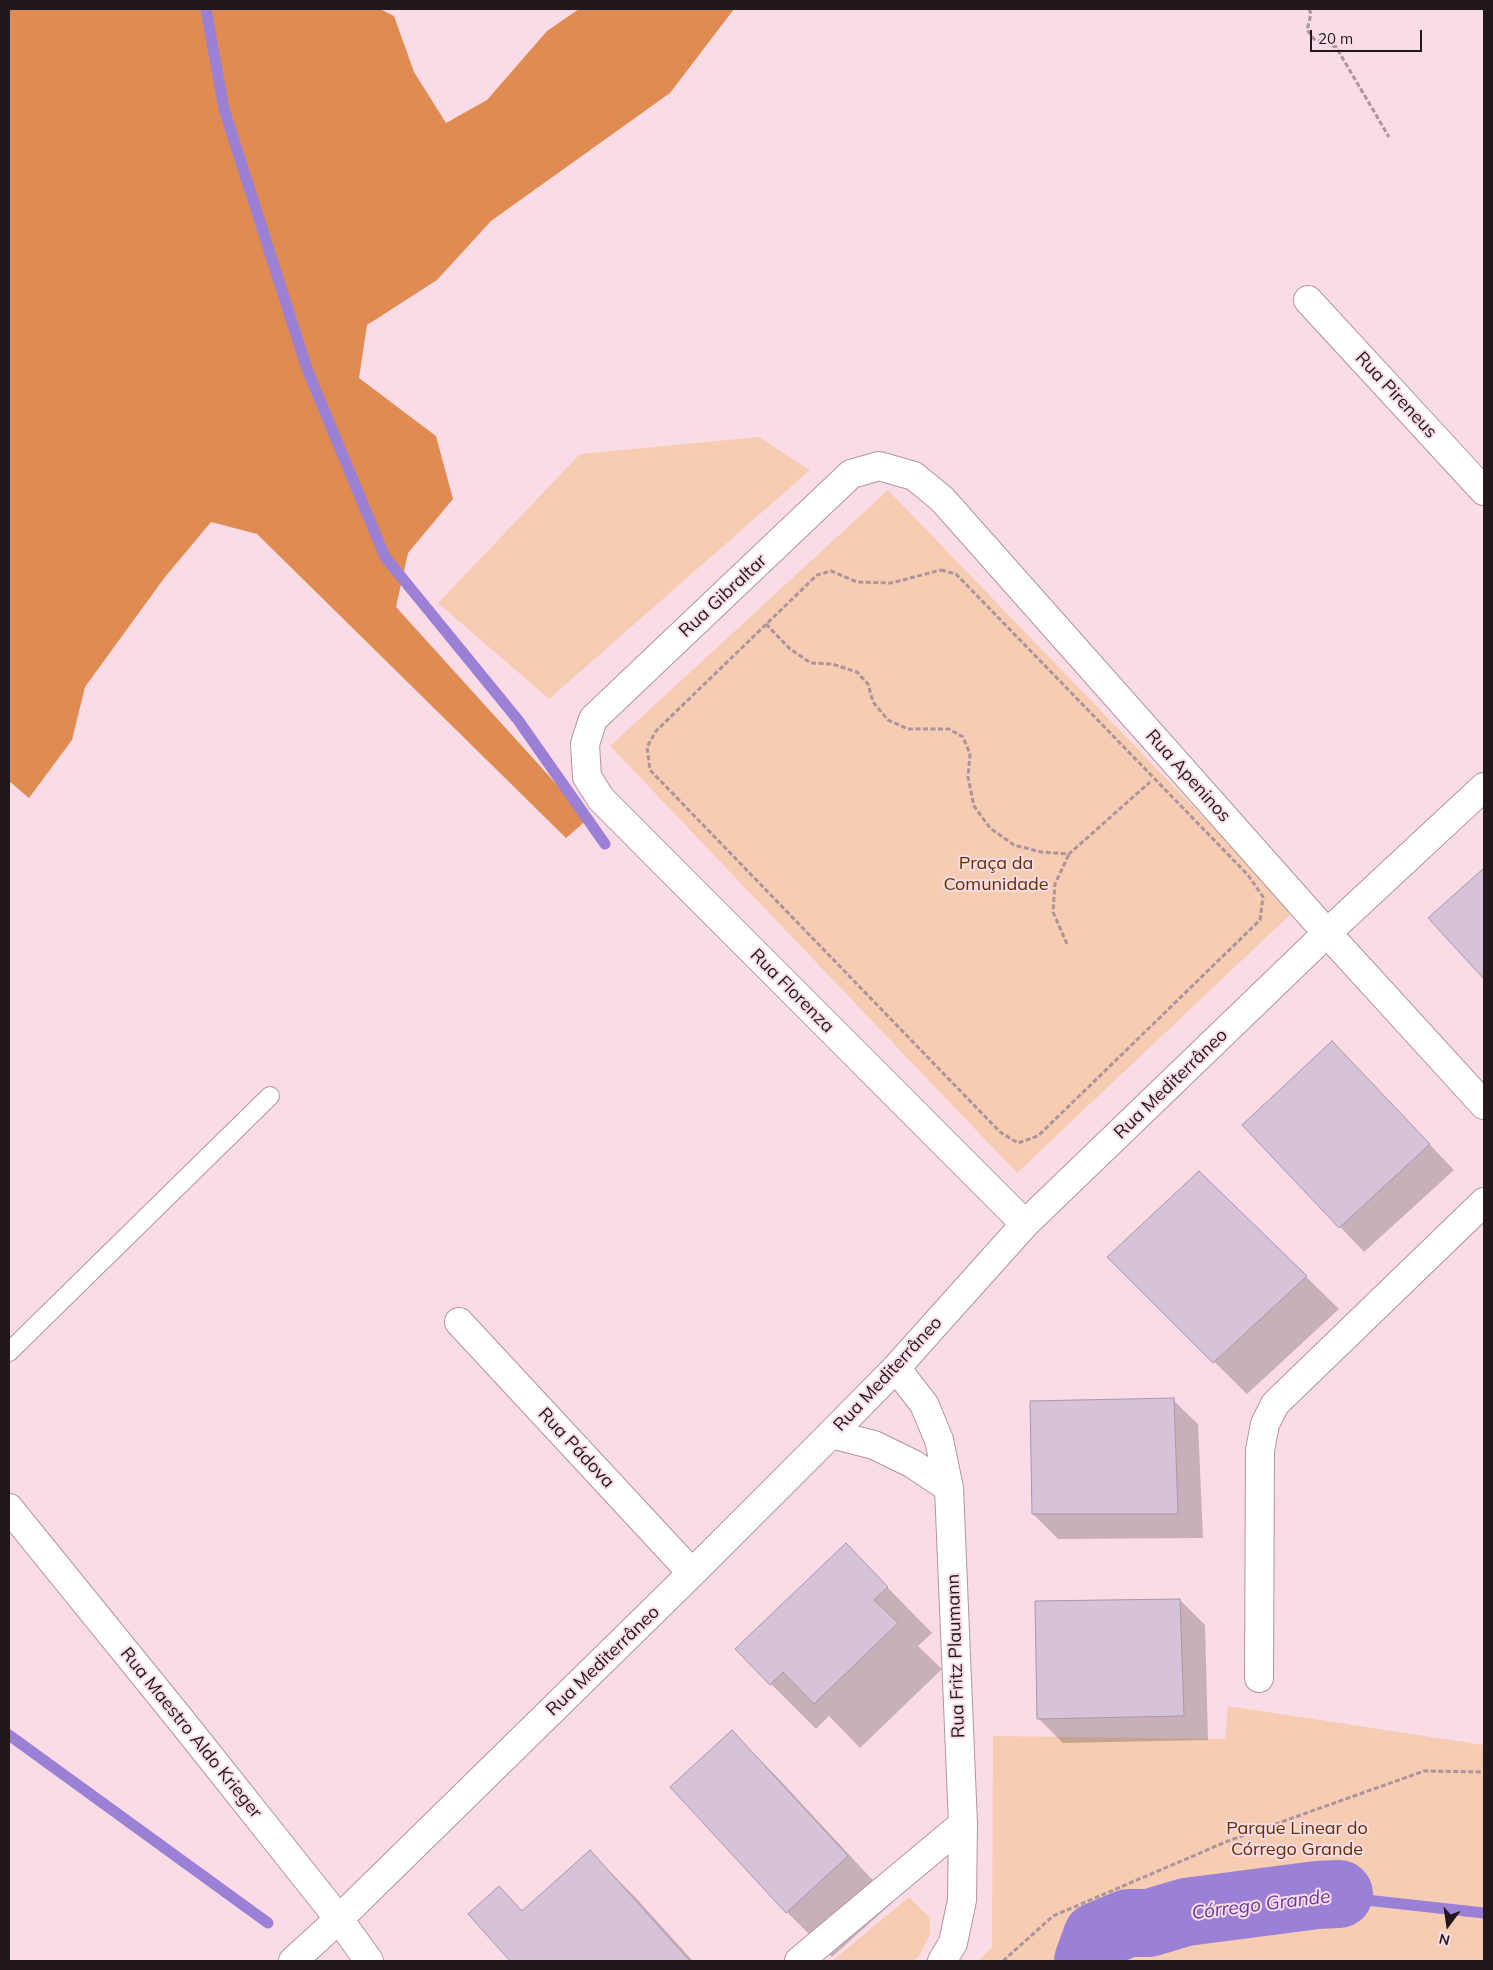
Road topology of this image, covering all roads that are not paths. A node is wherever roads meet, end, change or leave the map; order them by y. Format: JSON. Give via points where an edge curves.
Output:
{"nodes":[{"id":1,"x":1308,"y":300,"type":"dead end"},
{"id":2,"x":879,"y":466,"type":"joint"},
{"id":3,"x":1484,"y":491,"type":"edge"},
{"id":4,"x":585,"y":744,"type":"joint"},
{"id":5,"x":1484,"y":787,"type":"edge"},
{"id":6,"x":1328,"y":933,"type":"junction"},
{"id":7,"x":270,"y":1096,"type":"dead end"},
{"id":8,"x":1484,"y":1105,"type":"edge"},
{"id":9,"x":1484,"y":1202,"type":"edge"},
{"id":10,"x":1025,"y":1224,"type":"junction"},
{"id":11,"x":459,"y":1322,"type":"dead end"},
{"id":12,"x":9,"y":1352,"type":"edge"},
{"id":13,"x":896,"y":1368,"type":"junction"},
{"id":14,"x":831,"y":1434,"type":"junction"},
{"id":15,"x":949,"y":1488,"type":"junction"},
{"id":16,"x":9,"y":1508,"type":"edge"},
{"id":17,"x":692,"y":1574,"type":"junction"},
{"id":18,"x":1258,"y":1678,"type":"dead end"},
{"id":19,"x":963,"y":1824,"type":"junction"},
{"id":20,"x":339,"y":1919,"type":"junction"},
{"id":21,"x":293,"y":1961,"type":"edge"},
{"id":22,"x":368,"y":1961,"type":"edge"},
{"id":23,"x":799,"y":1961,"type":"edge"},
{"id":24,"x":942,"y":1961,"type":"edge"}],
"edges":[{"from":1,"to":3,"type":"street","name":"Rua Pireneus"},
{"from":2,"to":4,"type":"street","name":"Rua Gibraltar","via":[[851,474],[593,719]]},
{"from":2,"to":6,"type":"street","name":"Rua Apeninos","via":[[914,476],[942,499]]},
{"from":4,"to":10,"type":"street","name":"Rua Florenza","via":[[587,777],[601,799]]},
{"from":5,"to":6,"type":"street","name":"Rua Mediterrâneo"},
{"from":6,"to":8,"type":"street","name":"Rua Apeninos"},
{"from":6,"to":10,"type":"street","name":"Rua Mediterrâneo"},
{"from":7,"to":12,"type":"lane"},
{"from":9,"to":18,"type":"street","via":[[1275,1404],[1265,1424],[1260,1450]]},
{"from":10,"to":13,"type":"street","name":"Rua Mediterrâneo"},
{"from":11,"to":17,"type":"street","name":"Rua Pádova"},
{"from":13,"to":14,"type":"street","name":"Rua Mediterrâneo"},
{"from":13,"to":15,"type":"street","name":"Rua Fritz Plaumann","via":[[924,1404],[939,1440]]},
{"from":14,"to":15,"type":"street","via":[[874,1445],[913,1464]]},
{"from":14,"to":17,"type":"street","name":"Rua Mediterrâneo"},
{"from":15,"to":19,"type":"street","name":"Rua Fritz Plaumann"},
{"from":16,"to":20,"type":"street","name":"Rua Maestro Aldo Krieger"},
{"from":17,"to":20,"type":"street","name":"Rua Mediterrâneo"},
{"from":19,"to":23,"type":"street"},
{"from":19,"to":24,"type":"street","name":"Rua Fritz Plaumann","via":[[962,1900],[953,1943]]},
{"from":20,"to":21,"type":"street","name":"Rua Mediterrâneo"},
{"from":20,"to":22,"type":"street","name":"Rua Maestro Aldo Krieger"}]}
